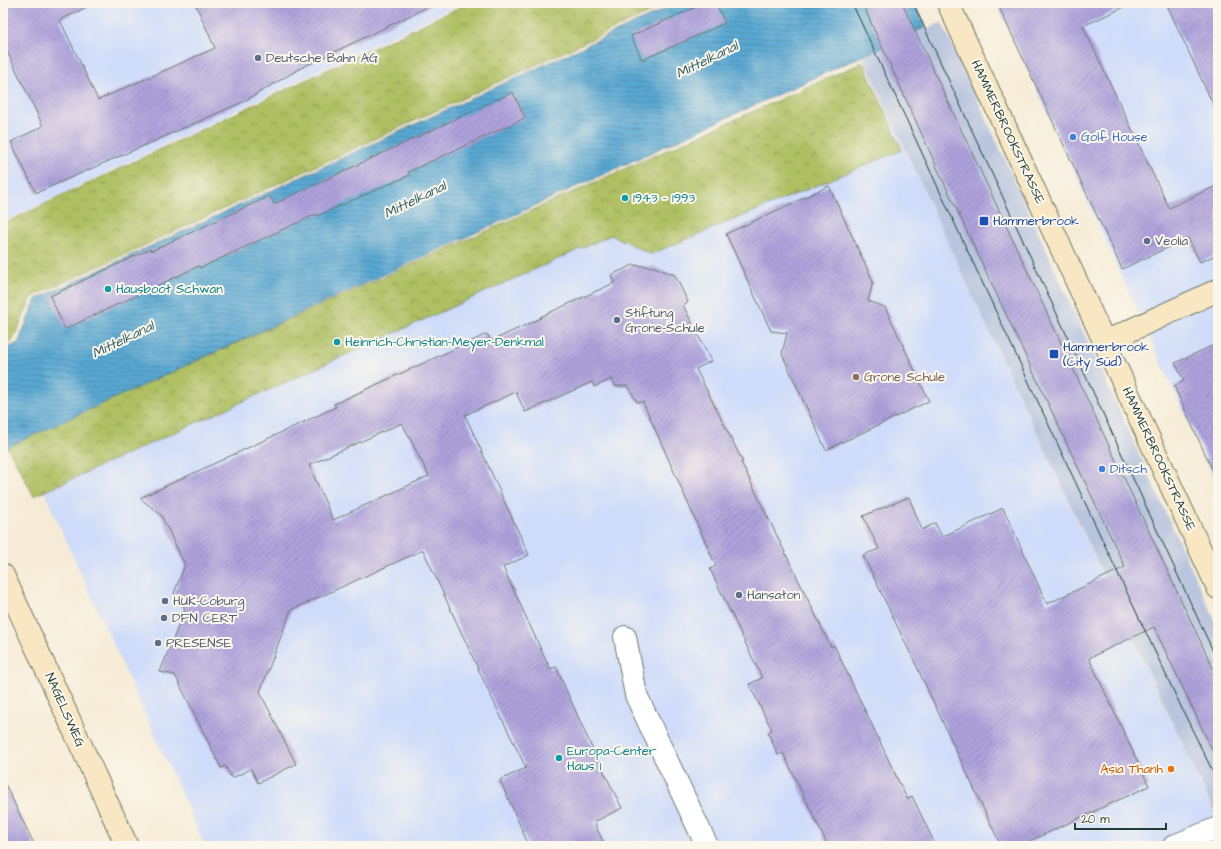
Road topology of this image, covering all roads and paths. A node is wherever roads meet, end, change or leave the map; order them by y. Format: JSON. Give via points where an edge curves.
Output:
{"nodes":[{"id":1,"x":952,"y":11,"type":"edge"},
{"id":2,"x":1218,"y":290,"type":"edge"},
{"id":3,"x":1105,"y":342,"type":"junction"},
{"id":4,"x":3,"y":574,"type":"edge"},
{"id":5,"x":1218,"y":588,"type":"edge"},
{"id":6,"x":625,"y":637,"type":"dead end"},
{"id":7,"x":1218,"y":828,"type":"edge"},
{"id":8,"x":127,"y":846,"type":"edge"},
{"id":9,"x":707,"y":846,"type":"edge"},
{"id":10,"x":1174,"y":846,"type":"edge"}],
"edges":[{"from":1,"to":3,"type":"street","name":"HAMMERBROOKSTRASSE"},
{"from":2,"to":3,"type":"street"},
{"from":3,"to":5,"type":"street","name":"HAMMERBROOKSTRASSE"},
{"from":4,"to":8,"type":"street","name":"NAGELSWEG"},
{"from":6,"to":9,"type":"street","via":[[636,695]]},
{"from":7,"to":10,"type":"street"}]}
